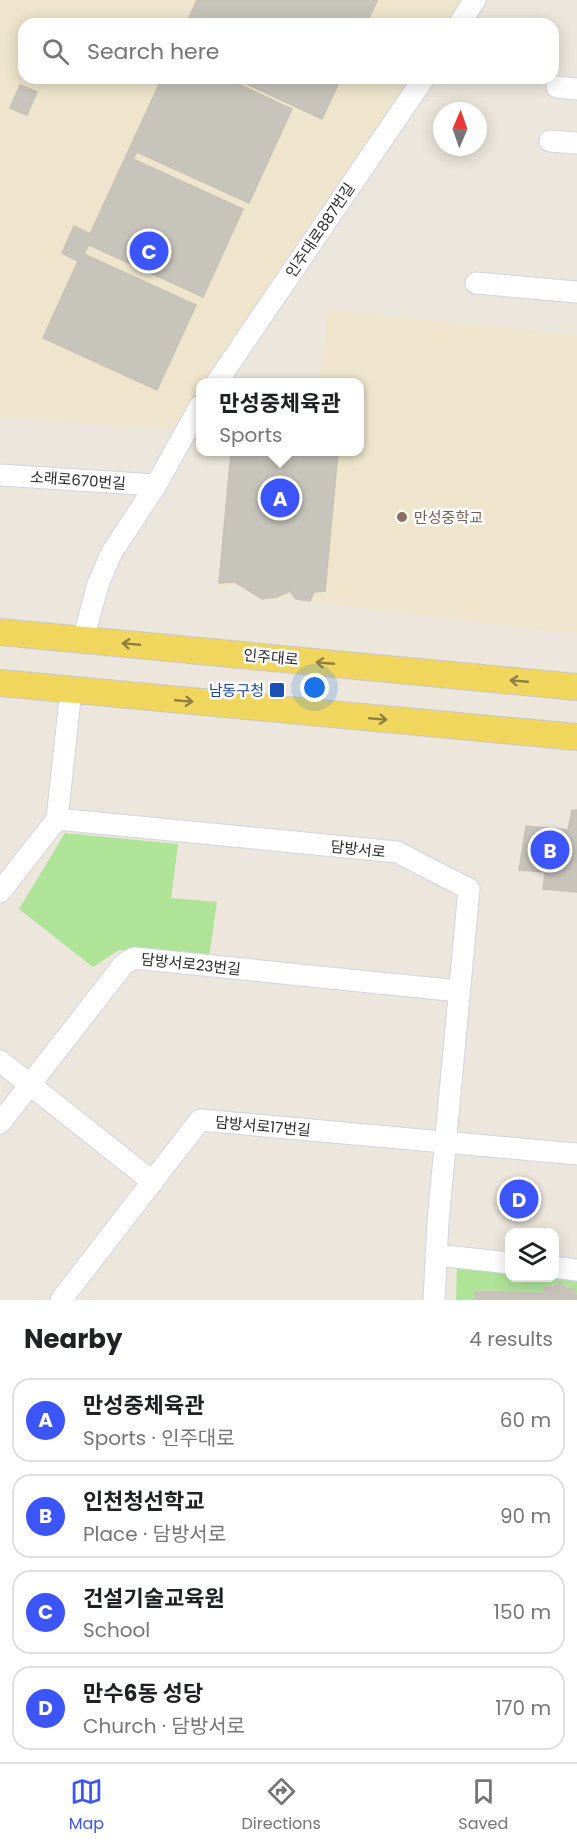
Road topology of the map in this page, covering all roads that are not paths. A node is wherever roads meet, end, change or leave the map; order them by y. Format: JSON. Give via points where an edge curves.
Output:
{"nodes":[{"id":1,"x":475,"y":0,"type":"edge"},
{"id":2,"x":463,"y":18,"type":"edge"},
{"id":3,"x":420,"y":84,"type":"edge"},
{"id":4,"x":550,"y":141,"type":"dead end"},
{"id":5,"x":577,"y":143,"type":"edge"},
{"id":6,"x":476,"y":283,"type":"dead end"},
{"id":7,"x":577,"y":292,"type":"edge"},
{"id":8,"x":220,"y":378,"type":"edge"},
{"id":9,"x":196,"y":415,"type":"edge"},
{"id":10,"x":0,"y":475,"type":"edge"},
{"id":11,"x":156,"y":485,"type":"junction"},
{"id":12,"x":0,"y":632,"type":"edge"},
{"id":13,"x":83,"y":640,"type":"junction"},
{"id":14,"x":0,"y":683,"type":"edge"},
{"id":15,"x":577,"y":687,"type":"edge"},
{"id":16,"x":71,"y":690,"type":"junction"},
{"id":17,"x":577,"y":737,"type":"edge"},
{"id":18,"x":57,"y":819,"type":"junction"},
{"id":19,"x":0,"y":892,"type":"edge"},
{"id":20,"x":459,"y":991,"type":"junction"},
{"id":21,"x":0,"y":1061,"type":"edge"},
{"id":22,"x":30,"y":1084,"type":"junction"},
{"id":23,"x":0,"y":1123,"type":"edge"},
{"id":24,"x":445,"y":1143,"type":"junction"},
{"id":25,"x":577,"y":1154,"type":"edge"},
{"id":26,"x":153,"y":1182,"type":"junction"},
{"id":27,"x":436,"y":1255,"type":"junction"},
{"id":28,"x":505,"y":1262,"type":"edge"},
{"id":29,"x":559,"y":1268,"type":"edge"},
{"id":30,"x":577,"y":1270,"type":"edge"},
{"id":31,"x":61,"y":1300,"type":"edge"},
{"id":32,"x":434,"y":1300,"type":"edge"}],
"edges":[{"from":1,"to":2,"type":"street"},
{"from":3,"to":8,"type":"street","name":"인주대로887번길"},
{"from":4,"to":5,"type":"street"},
{"from":6,"to":7,"type":"street"},
{"from":9,"to":11,"type":"street"},
{"from":10,"to":11,"type":"street","name":"소래로670번길"},
{"from":11,"to":13,"type":"street","via":[[112,552],[98,584]]},
{"from":12,"to":13,"type":"main road","name":"인주대로"},
{"from":15,"to":13,"type":"main road","name":"인주대로","one_way":true},
{"from":14,"to":16,"type":"main road"},
{"from":16,"to":17,"type":"main road","one_way":true},
{"from":16,"to":18,"type":"street"},
{"from":18,"to":19,"type":"street"},
{"from":18,"to":20,"type":"street","name":"담방서로","via":[[397,852],[469,889]]},
{"from":20,"to":22,"type":"street","name":"담방서로23번길","via":[[134,958],[124,964]]},
{"from":20,"to":24,"type":"street","name":"담방서로"},
{"from":21,"to":22,"type":"street"},
{"from":22,"to":23,"type":"street","name":"담방서로23번길"},
{"from":22,"to":26,"type":"street"},
{"from":24,"to":25,"type":"street"},
{"from":24,"to":26,"type":"street","name":"담방서로17번길","via":[[200,1120]]},
{"from":24,"to":27,"type":"street","name":"담방서로"},
{"from":26,"to":31,"type":"street","name":"담방서로17번길"},
{"from":27,"to":28,"type":"street"},
{"from":27,"to":32,"type":"street","name":"담방서로"},
{"from":29,"to":30,"type":"street"}]}
